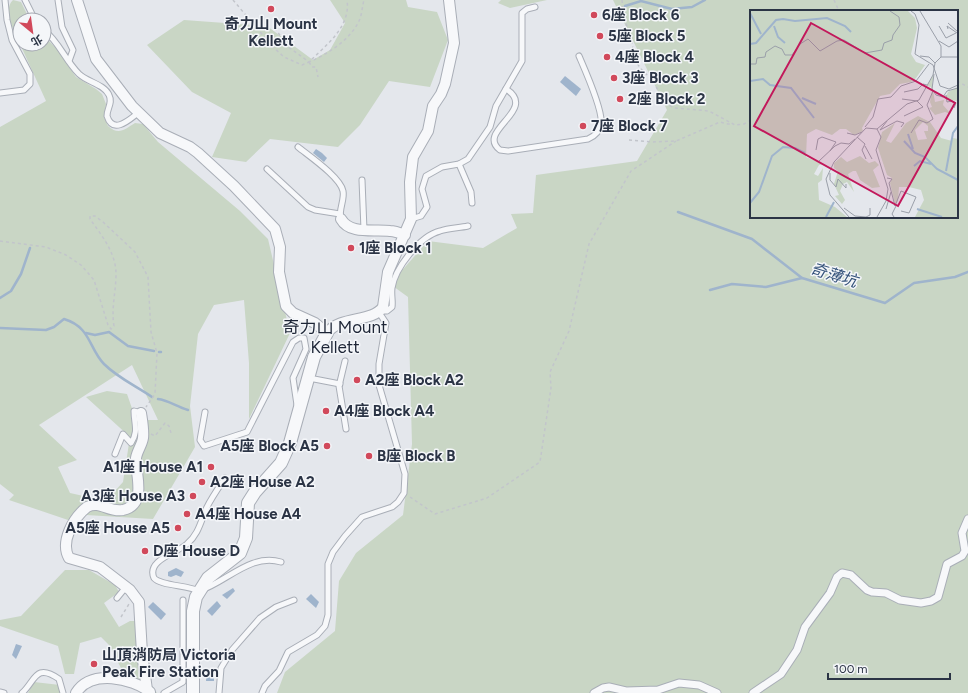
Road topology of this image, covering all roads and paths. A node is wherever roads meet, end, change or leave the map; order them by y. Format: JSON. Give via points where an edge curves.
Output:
{"nodes":[{"id":1,"x":5,"y":0,"type":"edge"},
{"id":2,"x":25,"y":0,"type":"edge"},
{"id":3,"x":58,"y":0,"type":"edge"},
{"id":4,"x":77,"y":0,"type":"edge"},
{"id":5,"x":233,"y":0,"type":"edge"},
{"id":6,"x":347,"y":0,"type":"edge"},
{"id":7,"x":364,"y":0,"type":"edge"},
{"id":8,"x":449,"y":0,"type":"edge"},
{"id":9,"x":622,"y":0,"type":"edge"},
{"id":10,"x":834,"y":0,"type":"edge"},
{"id":11,"x":535,"y":7,"type":"dead end"},
{"id":12,"x":839,"y":10,"type":"edge"},
{"id":13,"x":31,"y":12,"type":"edge"},
{"id":14,"x":274,"y":28,"type":"dead end"},
{"id":15,"x":52,"y":38,"type":"edge"},
{"id":16,"x":579,"y":56,"type":"dead end"},
{"id":17,"x":69,"y":61,"type":"junction"},
{"id":18,"x":309,"y":62,"type":"junction"},
{"id":19,"x":318,"y":77,"type":"dead end"},
{"id":20,"x":958,"y":82,"type":"edge"},
{"id":21,"x":968,"y":87,"type":"edge"},
{"id":22,"x":506,"y":89,"type":"junction"},
{"id":23,"x":0,"y":93,"type":"edge"},
{"id":24,"x":138,"y":113,"type":"junction"},
{"id":25,"x":750,"y":120,"type":"edge"},
{"id":26,"x":733,"y":124,"type":"junction"},
{"id":27,"x":629,"y":140,"type":"dead end"},
{"id":28,"x":676,"y":141,"type":"junction"},
{"id":29,"x":298,"y":147,"type":"dead end"},
{"id":30,"x":459,"y":164,"type":"junction"},
{"id":31,"x":267,"y":169,"type":"dead end"},
{"id":32,"x":362,"y":180,"type":"dead end"},
{"id":33,"x":472,"y":203,"type":"dead end"},
{"id":34,"x":340,"y":217,"type":"junction"},
{"id":35,"x":411,"y":219,"type":"junction"},
{"id":36,"x":468,"y":226,"type":"dead end"},
{"id":37,"x":364,"y":230,"type":"junction"},
{"id":38,"x":405,"y":235,"type":"junction"},
{"id":39,"x":0,"y":241,"type":"edge"},
{"id":40,"x":378,"y":311,"type":"junction"},
{"id":41,"x":327,"y":333,"type":"junction"},
{"id":42,"x":345,"y":361,"type":"dead end"},
{"id":43,"x":309,"y":378,"type":"junction"},
{"id":44,"x":340,"y":384,"type":"junction"},
{"id":45,"x":205,"y":412,"type":"dead end"},
{"id":46,"x":141,"y":413,"type":"junction"},
{"id":47,"x":298,"y":414,"type":"junction"},
{"id":48,"x":346,"y":428,"type":"dead end"},
{"id":49,"x":150,"y":429,"type":"dead end"},
{"id":50,"x":172,"y":433,"type":"dead end"},
{"id":51,"x":115,"y":454,"type":"dead end"},
{"id":52,"x":225,"y":478,"type":"dead end"},
{"id":53,"x":404,"y":493,"type":"junction"},
{"id":54,"x":968,"y":519,"type":"edge"},
{"id":55,"x":281,"y":562,"type":"dead end"},
{"id":56,"x":126,"y":587,"type":"junction"},
{"id":57,"x":199,"y":591,"type":"junction"},
{"id":58,"x":117,"y":598,"type":"dead end"},
{"id":59,"x":136,"y":598,"type":"junction"},
{"id":60,"x":182,"y":600,"type":"dead end"},
{"id":61,"x":294,"y":600,"type":"dead end"},
{"id":62,"x":121,"y":617,"type":"dead end"},
{"id":63,"x":150,"y":691,"type":"edge"},
{"id":64,"x":0,"y":692,"type":"edge"},
{"id":65,"x":4,"y":693,"type":"edge"},
{"id":66,"x":22,"y":693,"type":"edge"},
{"id":67,"x":63,"y":693,"type":"edge"},
{"id":68,"x":76,"y":693,"type":"edge"},
{"id":69,"x":164,"y":693,"type":"edge"},
{"id":70,"x":193,"y":693,"type":"edge"},
{"id":71,"x":218,"y":693,"type":"edge"},
{"id":72,"x":262,"y":693,"type":"edge"},
{"id":73,"x":594,"y":693,"type":"edge"},
{"id":74,"x":717,"y":693,"type":"edge"},
{"id":75,"x":753,"y":693,"type":"edge"}],
"edges":[{"from":1,"to":23,"type":"lane","via":[[9,29],[30,74],[30,81],[24,90]]},
{"from":2,"to":13,"type":"lane"},
{"from":3,"to":17,"type":"lane","via":[[62,27],[72,50]]},
{"from":4,"to":24,"type":"street","via":[[96,59]]},
{"from":5,"to":18,"type":"path","via":[[278,52],[300,65]]},
{"from":6,"to":18,"type":"path","via":[[347,15],[342,28]]},
{"from":7,"to":18,"type":"path","via":[[359,21],[345,38],[327,54]]},
{"from":8,"to":35,"type":"street","via":[[454,43],[445,84],[433,106],[428,132],[413,157],[410,182]]},
{"from":9,"to":26,"type":"path","via":[[634,59],[654,82],[663,102],[673,107],[709,110]]},
{"from":10,"to":12,"type":"path"},
{"from":11,"to":22,"type":"lane","via":[[522,13],[522,61]]},
{"from":14,"to":18,"type":"path","via":[[287,46]]},
{"from":15,"to":17,"type":"lane"},
{"from":16,"to":22,"type":"lane","via":[[602,116],[600,129],[588,139],[500,150],[494,143],[494,137],[516,103],[514,94]]},
{"from":17,"to":24,"type":"lane","via":[[84,78],[103,88],[108,94],[111,104],[107,116],[112,124],[124,125]]},
{"from":18,"to":19,"type":"path","via":[[312,67],[316,67]]},
{"from":20,"to":21,"type":"path"},
{"from":22,"to":30,"type":"lane","via":[[496,106],[492,122],[475,151]]},
{"from":24,"to":41,"type":"street","via":[[160,133],[198,153],[272,225],[280,241],[279,272],[286,306],[292,313],[314,323]]},
{"from":25,"to":26,"type":"path","via":[[740,125]]},
{"from":26,"to":28,"type":"path","via":[[720,122]]},
{"from":27,"to":28,"type":"path"},
{"from":28,"to":53,"type":"path","via":[[631,171],[589,244],[569,331],[550,372],[551,388],[540,462],[487,498],[435,514]]},
{"from":29,"to":34,"type":"lane","via":[[341,186],[343,198]]},
{"from":30,"to":33,"type":"lane","via":[[471,192]]},
{"from":30,"to":35,"type":"lane","via":[[442,167],[426,176],[422,189],[427,207],[421,216]]},
{"from":31,"to":34,"type":"lane","via":[[308,207]]},
{"from":32,"to":37,"type":"lane"},
{"from":34,"to":37,"type":"street","via":[[349,226]]},
{"from":35,"to":38,"type":"street"},
{"from":36,"to":40,"type":"lane","via":[[439,231],[413,250],[397,272],[391,290],[392,307],[387,311]]},
{"from":37,"to":38,"type":"street","via":[[389,231]]},
{"from":38,"to":40,"type":"street","via":[[392,261],[383,304]]},
{"from":39,"to":46,"type":"path","via":[[43,246],[66,255],[81,265],[94,280],[110,329],[114,326],[112,307],[115,267],[110,249],[90,216],[95,216],[103,222],[137,254],[148,277],[151,332],[157,350],[155,394]]},
{"from":40,"to":41,"type":"street","via":[[339,323]]},
{"from":40,"to":53,"type":"lane","via":[[386,323],[379,364],[379,385],[404,474]]},
{"from":41,"to":43,"type":"street","via":[[317,351]]},
{"from":42,"to":44,"type":"lane"},
{"from":43,"to":44,"type":"lane"},
{"from":43,"to":47,"type":"street"},
{"from":44,"to":48,"type":"lane"},
{"from":45,"to":47,"type":"lane","via":[[200,440],[204,446],[247,432],[293,342],[304,338],[306,349],[293,378]]},
{"from":46,"to":51,"type":"lane","via":[[134,411],[137,426],[131,443],[123,434]]},
{"from":46,"to":56,"type":"street","via":[[143,436],[136,458],[139,487],[136,499],[128,508],[120,510],[100,505],[87,507],[71,528],[65,546],[69,558],[100,567]]},
{"from":47,"to":57,"type":"street","via":[[285,456],[248,503],[246,538],[242,549],[237,556],[212,575]]},
{"from":49,"to":50,"type":"path","via":[[151,434],[155,436],[165,423]]},
{"from":52,"to":57,"type":"lane","via":[[190,541],[159,561],[153,571],[153,576],[158,582],[186,586]]},
{"from":53,"to":72,"type":"lane","via":[[392,506],[372,512],[358,520],[333,552],[328,564],[328,615],[325,626],[317,635],[288,652],[277,675],[265,686]]},
{"from":54,"to":75,"type":"street","via":[[962,530],[965,551],[962,556],[947,564],[941,591],[936,599],[921,603],[900,600],[886,593],[867,590],[851,575],[842,573],[805,627],[797,650],[780,676]]},
{"from":55,"to":57,"type":"lane","via":[[257,561]]},
{"from":56,"to":58,"type":"lane"},
{"from":56,"to":59,"type":"street"},
{"from":57,"to":70,"type":"street","via":[[193,611]]},
{"from":59,"to":62,"type":"path"},
{"from":59,"to":63,"type":"street","via":[[139,605],[142,653]]},
{"from":60,"to":69,"type":"lane","via":[[183,682]]},
{"from":61,"to":71,"type":"lane","via":[[276,607],[260,618],[232,650],[221,668]]},
{"from":63,"to":68,"type":"street","via":[[128,681],[104,678],[92,681]]},
{"from":64,"to":65,"type":"lane"},
{"from":66,"to":67,"type":"lane","via":[[35,676],[43,673],[59,679]]},
{"from":73,"to":74,"type":"street","via":[[609,687],[626,691],[658,690],[679,683],[699,685]]}]}
